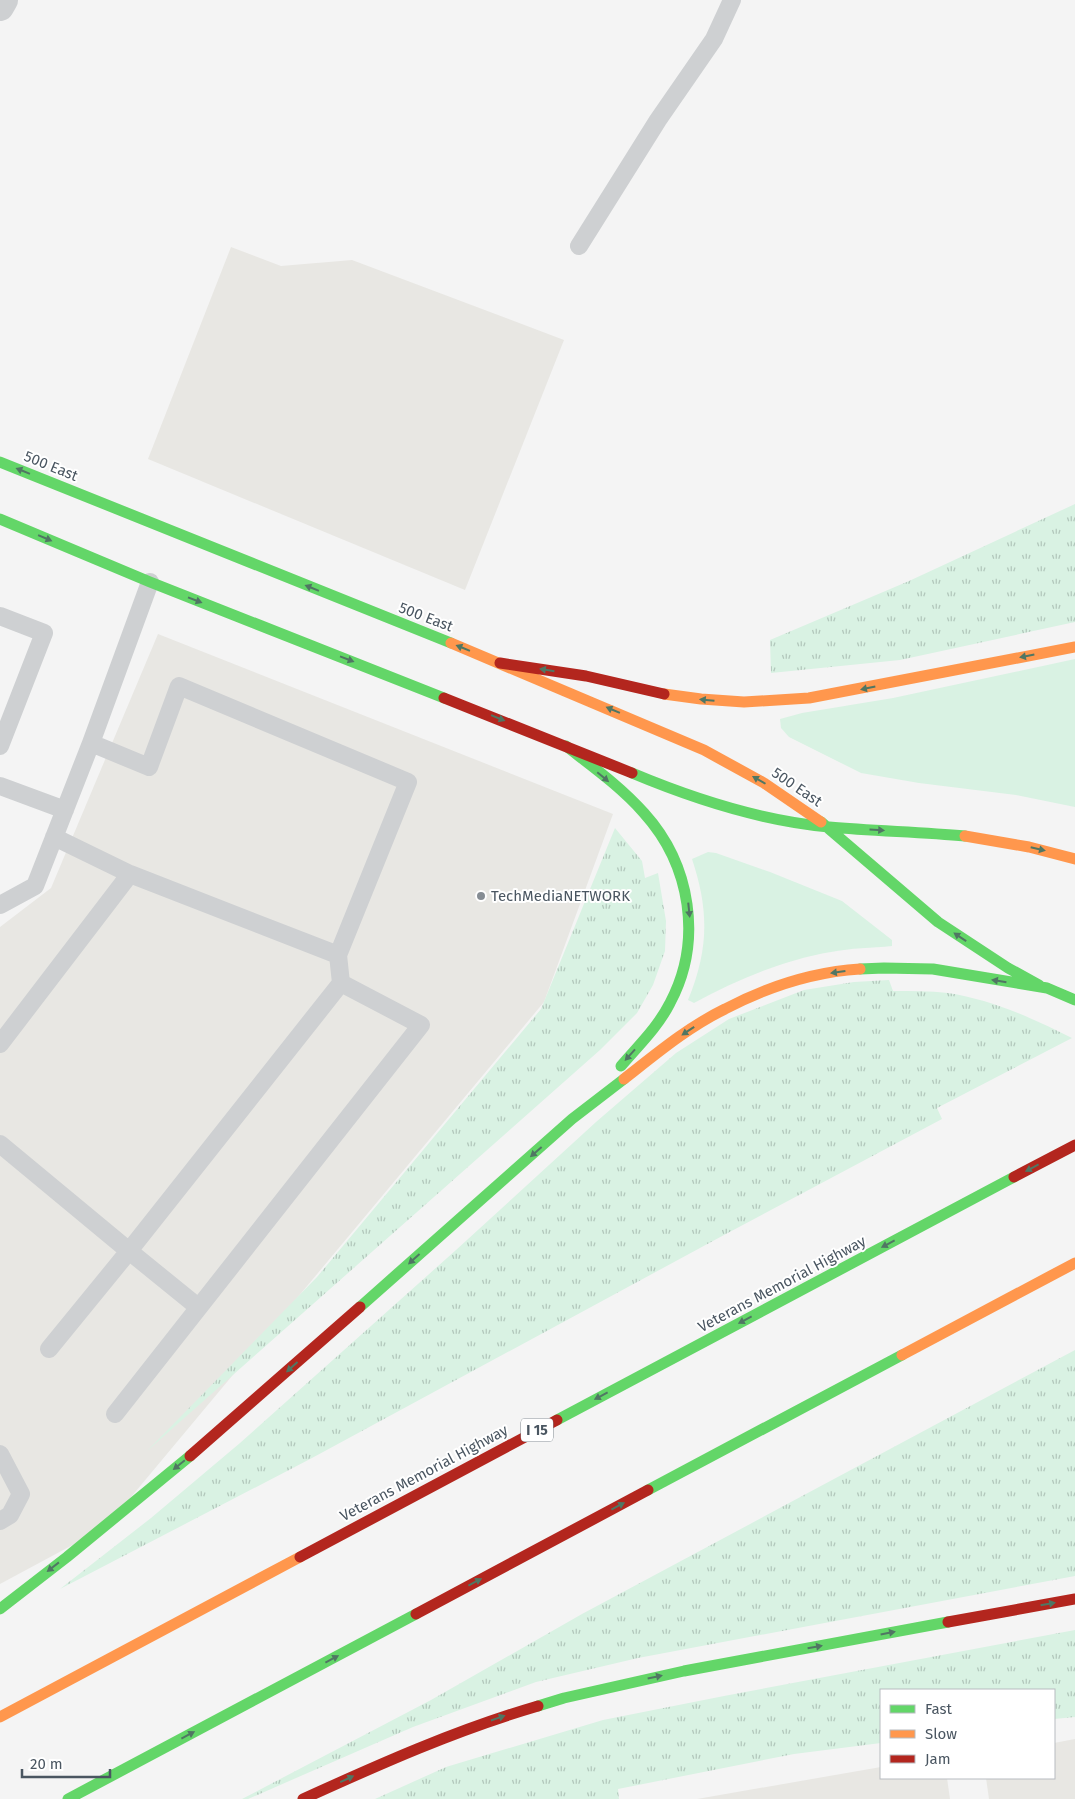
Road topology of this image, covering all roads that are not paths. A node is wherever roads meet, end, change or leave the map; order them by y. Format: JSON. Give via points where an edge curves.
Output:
{"nodes":[{"id":1,"x":4,"y":0,"type":"edge"},
{"id":2,"x":732,"y":0,"type":"edge"},
{"id":3,"x":0,"y":7,"type":"edge"},
{"id":4,"x":579,"y":246,"type":"dead end"},
{"id":5,"x":0,"y":462,"type":"edge"},
{"id":6,"x":0,"y":519,"type":"edge"},
{"id":7,"x":150,"y":582,"type":"junction"},
{"id":8,"x":0,"y":616,"type":"edge"},
{"id":9,"x":1075,"y":646,"type":"edge"},
{"id":10,"x":500,"y":663,"type":"junction"},
{"id":11,"x":90,"y":743,"type":"junction"},
{"id":12,"x":0,"y":746,"type":"edge"},
{"id":13,"x":566,"y":746,"type":"junction"},
{"id":14,"x":0,"y":786,"type":"edge"},
{"id":15,"x":65,"y":810,"type":"junction"},
{"id":16,"x":828,"y":827,"type":"junction"},
{"id":17,"x":54,"y":837,"type":"junction"},
{"id":18,"x":1075,"y":859,"type":"edge"},
{"id":19,"x":130,"y":874,"type":"junction"},
{"id":20,"x":0,"y":905,"type":"edge"},
{"id":21,"x":338,"y":955,"type":"junction"},
{"id":22,"x":341,"y":983,"type":"junction"},
{"id":23,"x":1047,"y":988,"type":"junction"},
{"id":24,"x":1075,"y":1000,"type":"edge"},
{"id":25,"x":0,"y":1044,"type":"edge"},
{"id":26,"x":572,"y":1119,"type":"junction"},
{"id":27,"x":0,"y":1144,"type":"edge"},
{"id":28,"x":1075,"y":1145,"type":"edge"},
{"id":29,"x":129,"y":1251,"type":"junction"},
{"id":30,"x":1075,"y":1263,"type":"edge"},
{"id":31,"x":198,"y":1308,"type":"junction"},
{"id":32,"x":49,"y":1348,"type":"dead end"},
{"id":33,"x":115,"y":1414,"type":"dead end"},
{"id":34,"x":0,"y":1454,"type":"edge"},
{"id":35,"x":0,"y":1521,"type":"edge"},
{"id":36,"x":1075,"y":1599,"type":"edge"},
{"id":37,"x":0,"y":1609,"type":"edge"},
{"id":38,"x":0,"y":1717,"type":"edge"},
{"id":39,"x":68,"y":1799,"type":"edge"},
{"id":40,"x":303,"y":1799,"type":"edge"}],
"edges":[{"from":1,"to":3,"type":"street"},
{"from":2,"to":4,"type":"lane","via":[[714,39],[658,120]]},
{"from":10,"to":5,"type":"main road","name":"500 East","one_way":true},
{"from":6,"to":7,"type":"main road","name":"500 East","one_way":true},
{"from":7,"to":11,"type":"lane"},
{"from":7,"to":13,"type":"main road","name":"500 East","one_way":true},
{"from":8,"to":12,"type":"lane","via":[[44,633]]},
{"from":9,"to":10,"type":"main road","one_way":true,"via":[[831,696],[754,702],[700,700],[598,678]]},
{"from":16,"to":10,"type":"main road","name":"500 East","one_way":true,"via":[[778,791],[704,750]]},
{"from":11,"to":15,"type":"lane"},
{"from":11,"to":21,"type":"lane","via":[[149,767],[179,686],[408,782]]},
{"from":13,"to":16,"type":"main road","name":"500 East","via":[[702,800],[776,819]]},
{"from":13,"to":26,"type":"main road","one_way":true,"via":[[640,810],[666,841],[684,883],[690,921],[685,968],[671,1003],[654,1028]]},
{"from":14,"to":15,"type":"lane"},
{"from":15,"to":17,"type":"lane"},
{"from":16,"to":18,"type":"main road","name":"500 East","one_way":true,"via":[[983,838]]},
{"from":23,"to":16,"type":"main road","name":"500 East","one_way":true,"via":[[1008,968],[938,922]]},
{"from":17,"to":19,"type":"lane"},
{"from":17,"to":20,"type":"lane","via":[[35,886]]},
{"from":19,"to":21,"type":"lane"},
{"from":19,"to":25,"type":"lane"},
{"from":21,"to":22,"type":"lane"},
{"from":22,"to":29,"type":"lane"},
{"from":22,"to":31,"type":"lane","via":[[421,1025]]},
{"from":23,"to":24,"type":"main road","name":"500 East"},
{"from":23,"to":26,"type":"main road","one_way":true,"via":[[917,968],[851,970],[804,978],[744,999],[704,1021]]},
{"from":26,"to":37,"type":"main road","one_way":true,"via":[[216,1434]]},
{"from":27,"to":29,"type":"lane"},
{"from":28,"to":38,"type":"main road","name":"Veterans Memorial Highway","number":"I 15","one_way":true},
{"from":29,"to":31,"type":"lane"},
{"from":29,"to":32,"type":"lane"},
{"from":39,"to":30,"type":"main road","one_way":true},
{"from":31,"to":33,"type":"lane"},
{"from":34,"to":35,"type":"lane","via":[[21,1494],[10,1515]]},
{"from":40,"to":36,"type":"main road","one_way":true,"via":[[446,1737],[564,1698],[684,1671]]}]}
